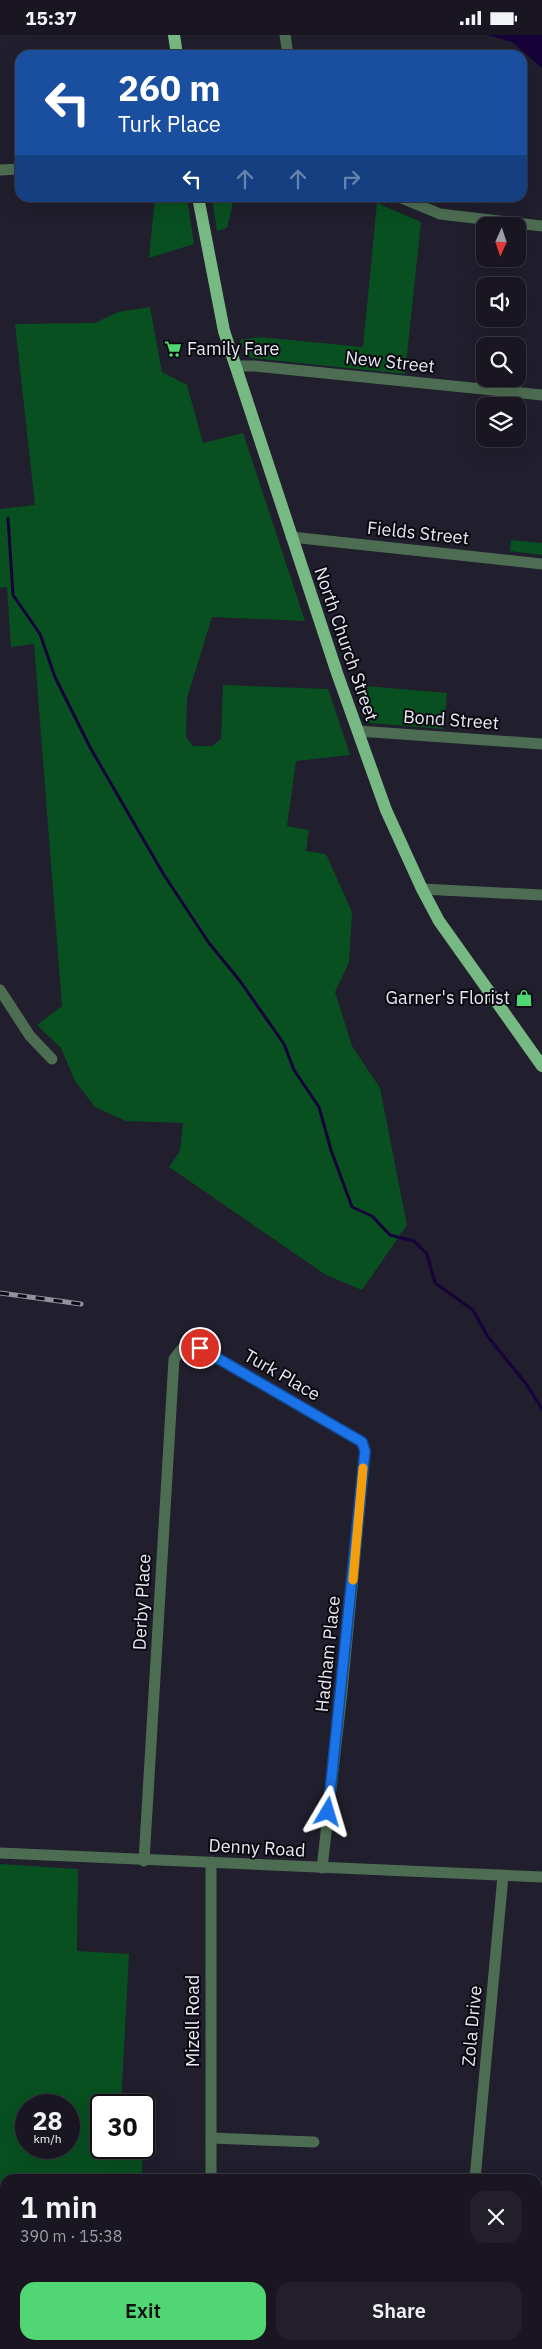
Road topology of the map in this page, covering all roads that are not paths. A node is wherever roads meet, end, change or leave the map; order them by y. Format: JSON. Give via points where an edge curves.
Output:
{"nodes":[{"id":1,"x":174,"y":35,"type":"edge"},
{"id":2,"x":285,"y":35,"type":"edge"},
{"id":3,"x":176,"y":50,"type":"edge"},
{"id":4,"x":287,"y":50,"type":"edge"},
{"id":5,"x":15,"y":169,"type":"edge"},
{"id":6,"x":0,"y":170,"type":"edge"},
{"id":7,"x":199,"y":202,"type":"edge"},
{"id":8,"x":411,"y":202,"type":"edge"},
{"id":9,"x":542,"y":226,"type":"edge"},
{"id":10,"x":235,"y":367,"type":"junction"},
{"id":11,"x":542,"y":395,"type":"edge"},
{"id":12,"x":291,"y":537,"type":"junction"},
{"id":13,"x":542,"y":564,"type":"edge"},
{"id":14,"x":358,"y":731,"type":"junction"},
{"id":15,"x":542,"y":744,"type":"edge"},
{"id":16,"x":422,"y":889,"type":"junction"},
{"id":17,"x":542,"y":895,"type":"edge"},
{"id":18,"x":0,"y":990,"type":"edge"},
{"id":19,"x":52,"y":1059,"type":"dead end"},
{"id":20,"x":542,"y":1066,"type":"edge"},
{"id":21,"x":182,"y":1349,"type":"joint"},
{"id":22,"x":362,"y":1442,"type":"joint"},
{"id":23,"x":0,"y":1853,"type":"edge"},
{"id":24,"x":144,"y":1861,"type":"junction"},
{"id":25,"x":212,"y":1862,"type":"junction"},
{"id":26,"x":322,"y":1869,"type":"junction"},
{"id":27,"x":503,"y":1876,"type":"junction"},
{"id":28,"x":542,"y":1877,"type":"edge"},
{"id":29,"x":211,"y":2138,"type":"junction"},
{"id":30,"x":314,"y":2142,"type":"dead end"},
{"id":31,"x":211,"y":2174,"type":"edge"},
{"id":32,"x":475,"y":2174,"type":"edge"}],
"edges":[{"from":1,"to":3,"type":"main road"},
{"from":2,"to":4,"type":"street"},
{"from":5,"to":6,"type":"street"},
{"from":7,"to":10,"type":"main road","name":"North Church Street","via":[[216,299]]},
{"from":8,"to":9,"type":"street","via":[[440,214]]},
{"from":10,"to":11,"type":"street","name":"New Street","via":[[264,367]]},
{"from":10,"to":12,"type":"main road","name":"North Church Street"},
{"from":12,"to":13,"type":"street","name":"Fields Street"},
{"from":12,"to":14,"type":"main road","name":"North Church Street"},
{"from":14,"to":15,"type":"street","name":"Bond Street"},
{"from":14,"to":16,"type":"main road","name":"North Church Street","via":[[386,810]]},
{"from":16,"to":17,"type":"street"},
{"from":16,"to":20,"type":"main road","name":"North Church Street","via":[[439,921]]},
{"from":18,"to":19,"type":"street","via":[[30,1036]]},
{"from":21,"to":22,"type":"street","name":"Turk Place","via":[[200,1348]]},
{"from":21,"to":24,"type":"street","name":"Derby Place","via":[[174,1359]]},
{"from":22,"to":26,"type":"street","name":"Hadham Place","via":[[365,1451]]},
{"from":23,"to":24,"type":"street","name":"Denny Road"},
{"from":24,"to":25,"type":"street","name":"Denny Road"},
{"from":25,"to":26,"type":"street","name":"Denny Road"},
{"from":25,"to":29,"type":"street","name":"Mizell Road"},
{"from":26,"to":27,"type":"street","name":"Denny Road"},
{"from":27,"to":28,"type":"street","name":"Denny Road"},
{"from":27,"to":32,"type":"street","name":"Zola Drive"},
{"from":29,"to":30,"type":"street"},
{"from":29,"to":31,"type":"street","name":"Mizell Road"}]}
